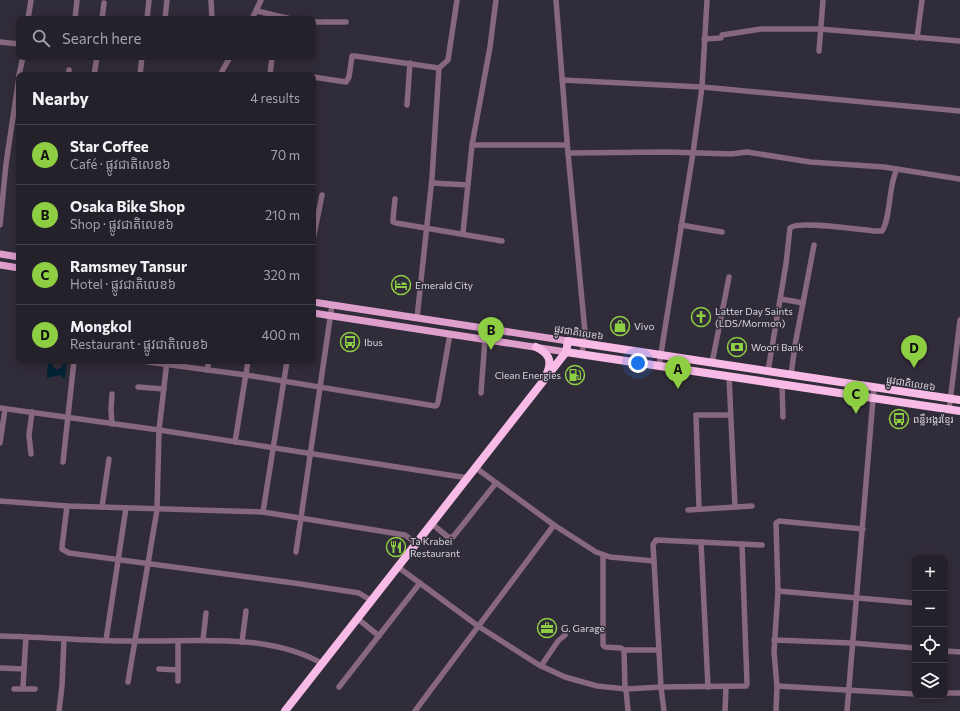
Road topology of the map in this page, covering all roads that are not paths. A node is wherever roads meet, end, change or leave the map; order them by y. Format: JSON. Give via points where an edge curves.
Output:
{"nodes":[{"id":1,"x":31,"y":0,"type":"edge"},
{"id":2,"x":77,"y":0,"type":"edge"},
{"id":3,"x":149,"y":0,"type":"edge"},
{"id":4,"x":168,"y":0,"type":"edge"},
{"id":5,"x":211,"y":0,"type":"edge"},
{"id":6,"x":261,"y":0,"type":"edge"},
{"id":7,"x":457,"y":0,"type":"edge"},
{"id":8,"x":496,"y":0,"type":"edge"},
{"id":9,"x":556,"y":0,"type":"edge"},
{"id":10,"x":707,"y":0,"type":"edge"},
{"id":11,"x":823,"y":0,"type":"edge"},
{"id":12,"x":922,"y":0,"type":"edge"},
{"id":13,"x":104,"y":3,"type":"dead end"},
{"id":14,"x":257,"y":11,"type":"junction"},
{"id":15,"x":28,"y":16,"type":"edge"},
{"id":16,"x":75,"y":16,"type":"edge"},
{"id":17,"x":102,"y":16,"type":"edge"},
{"id":18,"x":147,"y":16,"type":"edge"},
{"id":19,"x":165,"y":16,"type":"edge"},
{"id":20,"x":212,"y":16,"type":"edge"},
{"id":21,"x":254,"y":16,"type":"edge"},
{"id":22,"x":278,"y":16,"type":"edge"},
{"id":23,"x":316,"y":22,"type":"edge"},
{"id":24,"x":346,"y":22,"type":"dead end"},
{"id":25,"x":820,"y":29,"type":"junction"},
{"id":26,"x":917,"y":38,"type":"junction"},
{"id":27,"x":704,"y":39,"type":"junction"},
{"id":28,"x":960,"y":41,"type":"edge"},
{"id":29,"x":0,"y":42,"type":"edge"},
{"id":30,"x":16,"y":44,"type":"edge"},
{"id":31,"x":819,"y":51,"type":"dead end"},
{"id":32,"x":22,"y":60,"type":"edge"},
{"id":33,"x":96,"y":60,"type":"edge"},
{"id":34,"x":142,"y":60,"type":"edge"},
{"id":35,"x":228,"y":60,"type":"edge"},
{"id":36,"x":272,"y":60,"type":"edge"},
{"id":37,"x":410,"y":63,"type":"junction"},
{"id":38,"x":439,"y":68,"type":"junction"},
{"id":39,"x":20,"y":72,"type":"edge"},
{"id":40,"x":94,"y":72,"type":"edge"},
{"id":41,"x":140,"y":72,"type":"edge"},
{"id":42,"x":222,"y":72,"type":"edge"},
{"id":43,"x":270,"y":72,"type":"edge"},
{"id":44,"x":316,"y":77,"type":"edge"},
{"id":45,"x":562,"y":80,"type":"junction"},
{"id":46,"x":702,"y":87,"type":"junction"},
{"id":47,"x":407,"y":105,"type":"dead end"},
{"id":48,"x":960,"y":111,"type":"edge"},
{"id":49,"x":16,"y":114,"type":"edge"},
{"id":50,"x":472,"y":145,"type":"junction"},
{"id":51,"x":567,"y":145,"type":"junction"},
{"id":52,"x":568,"y":153,"type":"junction"},
{"id":53,"x":693,"y":153,"type":"junction"},
{"id":54,"x":897,"y":169,"type":"junction"},
{"id":55,"x":960,"y":179,"type":"edge"},
{"id":56,"x":432,"y":183,"type":"junction"},
{"id":57,"x":468,"y":185,"type":"junction"},
{"id":58,"x":322,"y":195,"type":"dead end"},
{"id":59,"x":395,"y":199,"type":"dead end"},
{"id":60,"x":0,"y":225,"type":"edge"},
{"id":61,"x":316,"y":225,"type":"edge"},
{"id":62,"x":681,"y":225,"type":"junction"},
{"id":63,"x":426,"y":227,"type":"junction"},
{"id":64,"x":722,"y":232,"type":"dead end"},
{"id":65,"x":463,"y":233,"type":"junction"},
{"id":66,"x":502,"y":241,"type":"dead end"},
{"id":67,"x":814,"y":245,"type":"dead end"},
{"id":68,"x":0,"y":254,"type":"edge"},
{"id":69,"x":16,"y":257,"type":"edge"},
{"id":70,"x":0,"y":266,"type":"edge"},
{"id":71,"x":16,"y":268,"type":"edge"},
{"id":72,"x":729,"y":277,"type":"dead end"},
{"id":73,"x":781,"y":299,"type":"junction"},
{"id":74,"x":316,"y":302,"type":"edge"},
{"id":75,"x":803,"y":303,"type":"junction"},
{"id":76,"x":332,"y":305,"type":"junction"},
{"id":77,"x":316,"y":314,"type":"edge"},
{"id":78,"x":331,"y":316,"type":"junction"},
{"id":79,"x":417,"y":318,"type":"junction"},
{"id":80,"x":960,"y":320,"type":"edge"},
{"id":81,"x":450,"y":334,"type":"junction"},
{"id":82,"x":485,"y":339,"type":"junction"},
{"id":83,"x":568,"y":341,"type":"junction"},
{"id":84,"x":584,"y":343,"type":"junction"},
{"id":85,"x":536,"y":347,"type":"junction"},
{"id":86,"x":566,"y":352,"type":"junction"},
{"id":87,"x":582,"y":354,"type":"junction"},
{"id":88,"x":661,"y":355,"type":"junction"},
{"id":89,"x":712,"y":363,"type":"junction"},
{"id":90,"x":74,"y":364,"type":"edge"},
{"id":91,"x":167,"y":364,"type":"edge"},
{"id":92,"x":173,"y":364,"type":"edge"},
{"id":93,"x":208,"y":364,"type":"edge"},
{"id":94,"x":248,"y":364,"type":"edge"},
{"id":95,"x":286,"y":364,"type":"edge"},
{"id":96,"x":659,"y":366,"type":"junction"},
{"id":97,"x":207,"y":370,"type":"junction"},
{"id":98,"x":768,"y":371,"type":"junction"},
{"id":99,"x":246,"y":375,"type":"junction"},
{"id":100,"x":791,"y":375,"type":"junction"},
{"id":101,"x":729,"y":376,"type":"junction"},
{"id":102,"x":545,"y":379,"type":"junction"},
{"id":103,"x":283,"y":382,"type":"junction"},
{"id":104,"x":782,"y":384,"type":"junction"},
{"id":105,"x":138,"y":387,"type":"dead end"},
{"id":106,"x":320,"y":387,"type":"junction"},
{"id":107,"x":874,"y":387,"type":"junction"},
{"id":108,"x":164,"y":388,"type":"junction"},
{"id":109,"x":481,"y":393,"type":"dead end"},
{"id":110,"x":112,"y":394,"type":"dead end"},
{"id":111,"x":873,"y":398,"type":"junction"},
{"id":112,"x":950,"y":399,"type":"junction"},
{"id":113,"x":960,"y":400,"type":"edge"},
{"id":114,"x":2,"y":408,"type":"edge"},
{"id":115,"x":949,"y":410,"type":"junction"},
{"id":116,"x":960,"y":411,"type":"edge"},
{"id":117,"x":32,"y":412,"type":"junction"},
{"id":118,"x":730,"y":415,"type":"junction"},
{"id":119,"x":69,"y":418,"type":"junction"},
{"id":120,"x":783,"y":418,"type":"dead end"},
{"id":121,"x":112,"y":424,"type":"junction"},
{"id":122,"x":159,"y":430,"type":"junction"},
{"id":123,"x":234,"y":442,"type":"junction"},
{"id":124,"x":0,"y":443,"type":"edge"},
{"id":125,"x":273,"y":448,"type":"junction"},
{"id":126,"x":31,"y":454,"type":"dead end"},
{"id":127,"x":311,"y":454,"type":"junction"},
{"id":128,"x":110,"y":459,"type":"dead end"},
{"id":129,"x":63,"y":462,"type":"dead end"},
{"id":130,"x":476,"y":468,"type":"junction"},
{"id":131,"x":468,"y":478,"type":"junction"},
{"id":132,"x":496,"y":483,"type":"junction"},
{"id":133,"x":0,"y":501,"type":"edge"},
{"id":134,"x":67,"y":506,"type":"junction"},
{"id":135,"x":752,"y":506,"type":"dead end"},
{"id":136,"x":102,"y":507,"type":"junction"},
{"id":137,"x":735,"y":507,"type":"junction"},
{"id":138,"x":126,"y":508,"type":"junction"},
{"id":139,"x":699,"y":509,"type":"junction"},
{"id":140,"x":157,"y":510,"type":"junction"},
{"id":141,"x":688,"y":510,"type":"dead end"},
{"id":142,"x":262,"y":512,"type":"junction"},
{"id":143,"x":301,"y":518,"type":"junction"},
{"id":144,"x":432,"y":524,"type":"junction"},
{"id":145,"x":554,"y":525,"type":"junction"},
{"id":146,"x":863,"y":529,"type":"junction"},
{"id":147,"x":701,"y":542,"type":"junction"},
{"id":148,"x":416,"y":543,"type":"junction"},
{"id":149,"x":742,"y":544,"type":"junction"},
{"id":150,"x":762,"y":545,"type":"dead end"},
{"id":151,"x":296,"y":552,"type":"dead end"},
{"id":152,"x":603,"y":555,"type":"junction"},
{"id":153,"x":118,"y":560,"type":"junction"},
{"id":154,"x":654,"y":561,"type":"junction"},
{"id":155,"x":149,"y":563,"type":"junction"},
{"id":156,"x":398,"y":567,"type":"junction"},
{"id":157,"x":420,"y":583,"type":"junction"},
{"id":158,"x":778,"y":591,"type":"junction"},
{"id":159,"x":856,"y":598,"type":"junction"},
{"id":160,"x":372,"y":601,"type":"junction"},
{"id":161,"x":912,"y":603,"type":"edge"},
{"id":162,"x":246,"y":611,"type":"dead end"},
{"id":163,"x":206,"y":613,"type":"dead end"},
{"id":164,"x":358,"y":619,"type":"junction"},
{"id":165,"x":478,"y":626,"type":"junction"},
{"id":166,"x":565,"y":635,"type":"dead end"},
{"id":167,"x":0,"y":636,"type":"edge"},
{"id":168,"x":379,"y":636,"type":"junction"},
{"id":169,"x":26,"y":637,"type":"junction"},
{"id":170,"x":64,"y":639,"type":"junction"},
{"id":171,"x":106,"y":640,"type":"junction"},
{"id":172,"x":203,"y":640,"type":"junction"},
{"id":173,"x":774,"y":640,"type":"junction"},
{"id":174,"x":134,"y":641,"type":"junction"},
{"id":175,"x":178,"y":641,"type":"junction"},
{"id":176,"x":242,"y":642,"type":"junction"},
{"id":177,"x":852,"y":643,"type":"junction"},
{"id":178,"x":912,"y":648,"type":"edge"},
{"id":179,"x":624,"y":650,"type":"junction"},
{"id":180,"x":658,"y":650,"type":"junction"},
{"id":181,"x":948,"y":651,"type":"edge"},
{"id":182,"x":960,"y":652,"type":"edge"},
{"id":183,"x":323,"y":664,"type":"junction"},
{"id":184,"x":541,"y":666,"type":"junction"},
{"id":185,"x":0,"y":668,"type":"edge"},
{"id":186,"x":24,"y":669,"type":"junction"},
{"id":187,"x":159,"y":669,"type":"dead end"},
{"id":188,"x":178,"y":670,"type":"junction"},
{"id":189,"x":178,"y":681,"type":"dead end"},
{"id":190,"x":128,"y":682,"type":"dead end"},
{"id":191,"x":777,"y":686,"type":"junction"},
{"id":192,"x":339,"y":687,"type":"dead end"},
{"id":193,"x":661,"y":687,"type":"junction"},
{"id":194,"x":708,"y":687,"type":"junction"},
{"id":195,"x":726,"y":687,"type":"junction"},
{"id":196,"x":23,"y":688,"type":"junction"},
{"id":197,"x":14,"y":689,"type":"dead end"},
{"id":198,"x":35,"y":689,"type":"dead end"},
{"id":199,"x":626,"y":689,"type":"junction"},
{"id":200,"x":849,"y":690,"type":"junction"},
{"id":201,"x":948,"y":693,"type":"edge"},
{"id":202,"x":912,"y":694,"type":"edge"},
{"id":203,"x":960,"y":694,"type":"edge"},
{"id":204,"x":59,"y":711,"type":"edge"},
{"id":205,"x":285,"y":711,"type":"edge"},
{"id":206,"x":415,"y":711,"type":"edge"},
{"id":207,"x":628,"y":711,"type":"edge"},
{"id":208,"x":664,"y":711,"type":"edge"},
{"id":209,"x":725,"y":711,"type":"edge"},
{"id":210,"x":776,"y":711,"type":"edge"},
{"id":211,"x":847,"y":711,"type":"edge"}],
"edges":[{"from":1,"to":15,"type":"street"},
{"from":2,"to":16,"type":"street"},
{"from":3,"to":18,"type":"street"},
{"from":4,"to":19,"type":"street"},
{"from":5,"to":20,"type":"street"},
{"from":6,"to":14,"type":"street"},
{"from":7,"to":38,"type":"street","via":[[448,60]]},
{"from":8,"to":50,"type":"street"},
{"from":9,"to":45,"type":"street"},
{"from":10,"to":27,"type":"street"},
{"from":11,"to":25,"type":"street"},
{"from":12,"to":26,"type":"street"},
{"from":13,"to":17,"type":"street"},
{"from":14,"to":21,"type":"street"},
{"from":14,"to":22,"type":"street"},
{"from":23,"to":24,"type":"street"},
{"from":25,"to":26,"type":"street"},
{"from":25,"to":27,"type":"street","via":[[761,29]]},
{"from":25,"to":31,"type":"street"},
{"from":26,"to":28,"type":"street"},
{"from":27,"to":46,"type":"street"},
{"from":29,"to":30,"type":"street"},
{"from":32,"to":39,"type":"street"},
{"from":33,"to":40,"type":"street"},
{"from":34,"to":41,"type":"street"},
{"from":35,"to":42,"type":"street"},
{"from":36,"to":43,"type":"street"},
{"from":37,"to":38,"type":"street"},
{"from":37,"to":44,"type":"street","via":[[352,56],[350,77],[346,82]]},
{"from":37,"to":47,"type":"street"},
{"from":38,"to":56,"type":"street"},
{"from":45,"to":46,"type":"street"},
{"from":45,"to":51,"type":"street"},
{"from":46,"to":48,"type":"street"},
{"from":46,"to":53,"type":"street"},
{"from":49,"to":60,"type":"street","via":[[6,164]]},
{"from":50,"to":51,"type":"street"},
{"from":50,"to":57,"type":"street"},
{"from":51,"to":52,"type":"street"},
{"from":52,"to":53,"type":"street"},
{"from":52,"to":84,"type":"street"},
{"from":53,"to":54,"type":"street","via":[[747,152],[810,162]]},
{"from":53,"to":62,"type":"street"},
{"from":54,"to":55,"type":"street"},
{"from":54,"to":73,"type":"street","via":[[882,231],[816,225],[790,228]]},
{"from":56,"to":57,"type":"street"},
{"from":56,"to":63,"type":"street"},
{"from":57,"to":65,"type":"street"},
{"from":58,"to":61,"type":"street"},
{"from":59,"to":63,"type":"street","via":[[393,222]]},
{"from":62,"to":64,"type":"street"},
{"from":62,"to":88,"type":"street"},
{"from":63,"to":65,"type":"street"},
{"from":63,"to":79,"type":"street"},
{"from":65,"to":66,"type":"street"},
{"from":67,"to":75,"type":"street"},
{"from":68,"to":69,"type":"main road"},
{"from":70,"to":71,"type":"main road"},
{"from":72,"to":89,"type":"street"},
{"from":73,"to":75,"type":"street"},
{"from":73,"to":98,"type":"street"},
{"from":74,"to":76,"type":"main road","name":"ផ្លូវជាតិលេខ៦"},
{"from":75,"to":100,"type":"street"},
{"from":76,"to":78,"type":"street"},
{"from":76,"to":79,"type":"main road","name":"ផ្លូវជាតិលេខ៦"},
{"from":77,"to":78,"type":"main road","name":"ផ្លូវជាតិលេខ៦"},
{"from":78,"to":81,"type":"main road","name":"ផ្លូវជាតិលេខ៦"},
{"from":78,"to":106,"type":"street"},
{"from":79,"to":83,"type":"main road","name":"ផ្លូវជាតិលេខ៦"},
{"from":80,"to":112,"type":"street"},
{"from":81,"to":82,"type":"main road","name":"ផ្លូវជាតិលេខ៦"},
{"from":81,"to":106,"type":"street","via":[[437,405]]},
{"from":82,"to":85,"type":"main road","name":"ផ្លូវជាតិលេខ៦"},
{"from":82,"to":109,"type":"street"},
{"from":83,"to":84,"type":"highway","name":"ផ្លូវជាតិលេខ៦"},
{"from":83,"to":86,"type":"highway"},
{"from":84,"to":87,"type":"street"},
{"from":84,"to":88,"type":"highway","name":"ផ្លូវជាតិលេខ៦"},
{"from":85,"to":86,"type":"main road","name":"ផ្លូវជាតិលេខ៦"},
{"from":85,"to":102,"type":"highway","via":[[549,357],[550,368]]},
{"from":86,"to":87,"type":"highway","name":"ផ្លូវជាតិលេខ៦"},
{"from":86,"to":102,"type":"highway"},
{"from":87,"to":96,"type":"highway","name":"ផ្លូវជាតិលេខ៦"},
{"from":88,"to":89,"type":"highway","name":"ផ្លូវជាតិលេខ៦"},
{"from":88,"to":96,"type":"street"},
{"from":89,"to":98,"type":"highway","name":"ផ្លូវជាតិលេខ៦"},
{"from":90,"to":119,"type":"street"},
{"from":91,"to":108,"type":"street"},
{"from":92,"to":97,"type":"street"},
{"from":93,"to":97,"type":"street"},
{"from":94,"to":99,"type":"street"},
{"from":95,"to":103,"type":"street"},
{"from":96,"to":101,"type":"highway","name":"ផ្លូវជាតិលេខ៦"},
{"from":97,"to":99,"type":"street"},
{"from":98,"to":100,"type":"highway","name":"ផ្លូវជាតិលេខ៦"},
{"from":99,"to":103,"type":"street"},
{"from":99,"to":123,"type":"street"},
{"from":100,"to":107,"type":"highway","name":"ផ្លូវជាតិលេខ៦"},
{"from":101,"to":104,"type":"highway","name":"ផ្លូវជាតិលេខ៦"},
{"from":101,"to":118,"type":"street"},
{"from":102,"to":130,"type":"highway"},
{"from":103,"to":106,"type":"street"},
{"from":103,"to":125,"type":"street"},
{"from":104,"to":111,"type":"highway","name":"ផ្លូវជាតិលេខ៦"},
{"from":104,"to":120,"type":"street"},
{"from":105,"to":108,"type":"street"},
{"from":106,"to":127,"type":"street"},
{"from":107,"to":111,"type":"street"},
{"from":107,"to":112,"type":"highway","name":"ផ្លូវជាតិលេខ៦"},
{"from":108,"to":122,"type":"street"},
{"from":110,"to":121,"type":"street"},
{"from":111,"to":115,"type":"highway","name":"ផ្លូវជាតិលេខ៦"},
{"from":111,"to":146,"type":"street"},
{"from":112,"to":113,"type":"highway","name":"ផ្លូវជាតិលេខ៦"},
{"from":112,"to":115,"type":"street"},
{"from":114,"to":117,"type":"street"},
{"from":114,"to":124,"type":"street"},
{"from":115,"to":116,"type":"highway","name":"ផ្លូវជាតិលេខ៦"},
{"from":117,"to":119,"type":"street"},
{"from":117,"to":126,"type":"street","via":[[29,440]]},
{"from":118,"to":137,"type":"street"},
{"from":118,"to":139,"type":"street","via":[[696,415]]},
{"from":119,"to":121,"type":"street"},
{"from":119,"to":129,"type":"street"},
{"from":121,"to":122,"type":"street"},
{"from":122,"to":123,"type":"street"},
{"from":122,"to":140,"type":"street"},
{"from":123,"to":125,"type":"street"},
{"from":125,"to":127,"type":"street"},
{"from":125,"to":142,"type":"street"},
{"from":127,"to":131,"type":"street"},
{"from":127,"to":143,"type":"street"},
{"from":128,"to":136,"type":"street"},
{"from":130,"to":131,"type":"highway"},
{"from":130,"to":132,"type":"street"},
{"from":131,"to":144,"type":"highway"},
{"from":132,"to":144,"type":"street","via":[[453,537],[448,537]]},
{"from":132,"to":145,"type":"street"},
{"from":133,"to":134,"type":"street"},
{"from":134,"to":136,"type":"street"},
{"from":134,"to":153,"type":"street","via":[[62,549],[69,553]]},
{"from":135,"to":137,"type":"street"},
{"from":136,"to":138,"type":"street"},
{"from":137,"to":139,"type":"street"},
{"from":138,"to":140,"type":"street"},
{"from":138,"to":153,"type":"street"},
{"from":139,"to":141,"type":"street"},
{"from":140,"to":142,"type":"street"},
{"from":140,"to":155,"type":"street"},
{"from":142,"to":143,"type":"street"},
{"from":143,"to":148,"type":"street","via":[[405,535]]},
{"from":143,"to":151,"type":"street"},
{"from":144,"to":148,"type":"highway"},
{"from":145,"to":152,"type":"street"},
{"from":145,"to":165,"type":"street"},
{"from":146,"to":158,"type":"street","via":[[776,522]]},
{"from":146,"to":159,"type":"street"},
{"from":147,"to":149,"type":"street"},
{"from":147,"to":154,"type":"street","via":[[656,540],[653,545]]},
{"from":147,"to":194,"type":"street"},
{"from":148,"to":156,"type":"highway"},
{"from":149,"to":150,"type":"street"},
{"from":149,"to":195,"type":"street","via":[[748,684]]},
{"from":152,"to":154,"type":"street"},
{"from":152,"to":179,"type":"street","via":[[604,647]]},
{"from":153,"to":155,"type":"street"},
{"from":153,"to":171,"type":"street"},
{"from":154,"to":180,"type":"street"},
{"from":155,"to":160,"type":"street","via":[[359,593]]},
{"from":155,"to":174,"type":"street"},
{"from":156,"to":157,"type":"street"},
{"from":156,"to":160,"type":"highway"},
{"from":157,"to":165,"type":"street"},
{"from":157,"to":168,"type":"street"},
{"from":158,"to":159,"type":"street"},
{"from":158,"to":173,"type":"street"},
{"from":159,"to":161,"type":"street"},
{"from":159,"to":177,"type":"street"},
{"from":160,"to":164,"type":"highway"},
{"from":162,"to":176,"type":"street"},
{"from":163,"to":172,"type":"street"},
{"from":164,"to":168,"type":"street"},
{"from":164,"to":183,"type":"highway"},
{"from":165,"to":184,"type":"street"},
{"from":165,"to":206,"type":"street"},
{"from":166,"to":184,"type":"street"},
{"from":167,"to":169,"type":"street"},
{"from":168,"to":192,"type":"street"},
{"from":169,"to":170,"type":"street"},
{"from":169,"to":186,"type":"street"},
{"from":170,"to":171,"type":"street"},
{"from":170,"to":204,"type":"street"},
{"from":171,"to":174,"type":"street"},
{"from":172,"to":175,"type":"street"},
{"from":172,"to":176,"type":"street"},
{"from":173,"to":177,"type":"street"},
{"from":173,"to":191,"type":"street"},
{"from":174,"to":175,"type":"street"},
{"from":174,"to":190,"type":"street"},
{"from":175,"to":188,"type":"street"},
{"from":176,"to":183,"type":"street","via":[[271,646],[309,656]]},
{"from":177,"to":178,"type":"street"},
{"from":177,"to":200,"type":"street"},
{"from":179,"to":180,"type":"street"},
{"from":179,"to":199,"type":"street"},
{"from":180,"to":193,"type":"street"},
{"from":181,"to":182,"type":"street"},
{"from":183,"to":205,"type":"highway"},
{"from":184,"to":199,"type":"street","via":[[588,684]]},
{"from":185,"to":186,"type":"street"},
{"from":186,"to":196,"type":"street"},
{"from":187,"to":188,"type":"street"},
{"from":188,"to":189,"type":"street"},
{"from":191,"to":200,"type":"street"},
{"from":191,"to":210,"type":"street"},
{"from":193,"to":194,"type":"street"},
{"from":193,"to":199,"type":"street"},
{"from":193,"to":208,"type":"street"},
{"from":194,"to":195,"type":"street"},
{"from":195,"to":209,"type":"street"},
{"from":196,"to":197,"type":"street"},
{"from":196,"to":198,"type":"street"},
{"from":199,"to":207,"type":"street"},
{"from":200,"to":202,"type":"street"},
{"from":200,"to":211,"type":"street"},
{"from":201,"to":203,"type":"street"}]}
